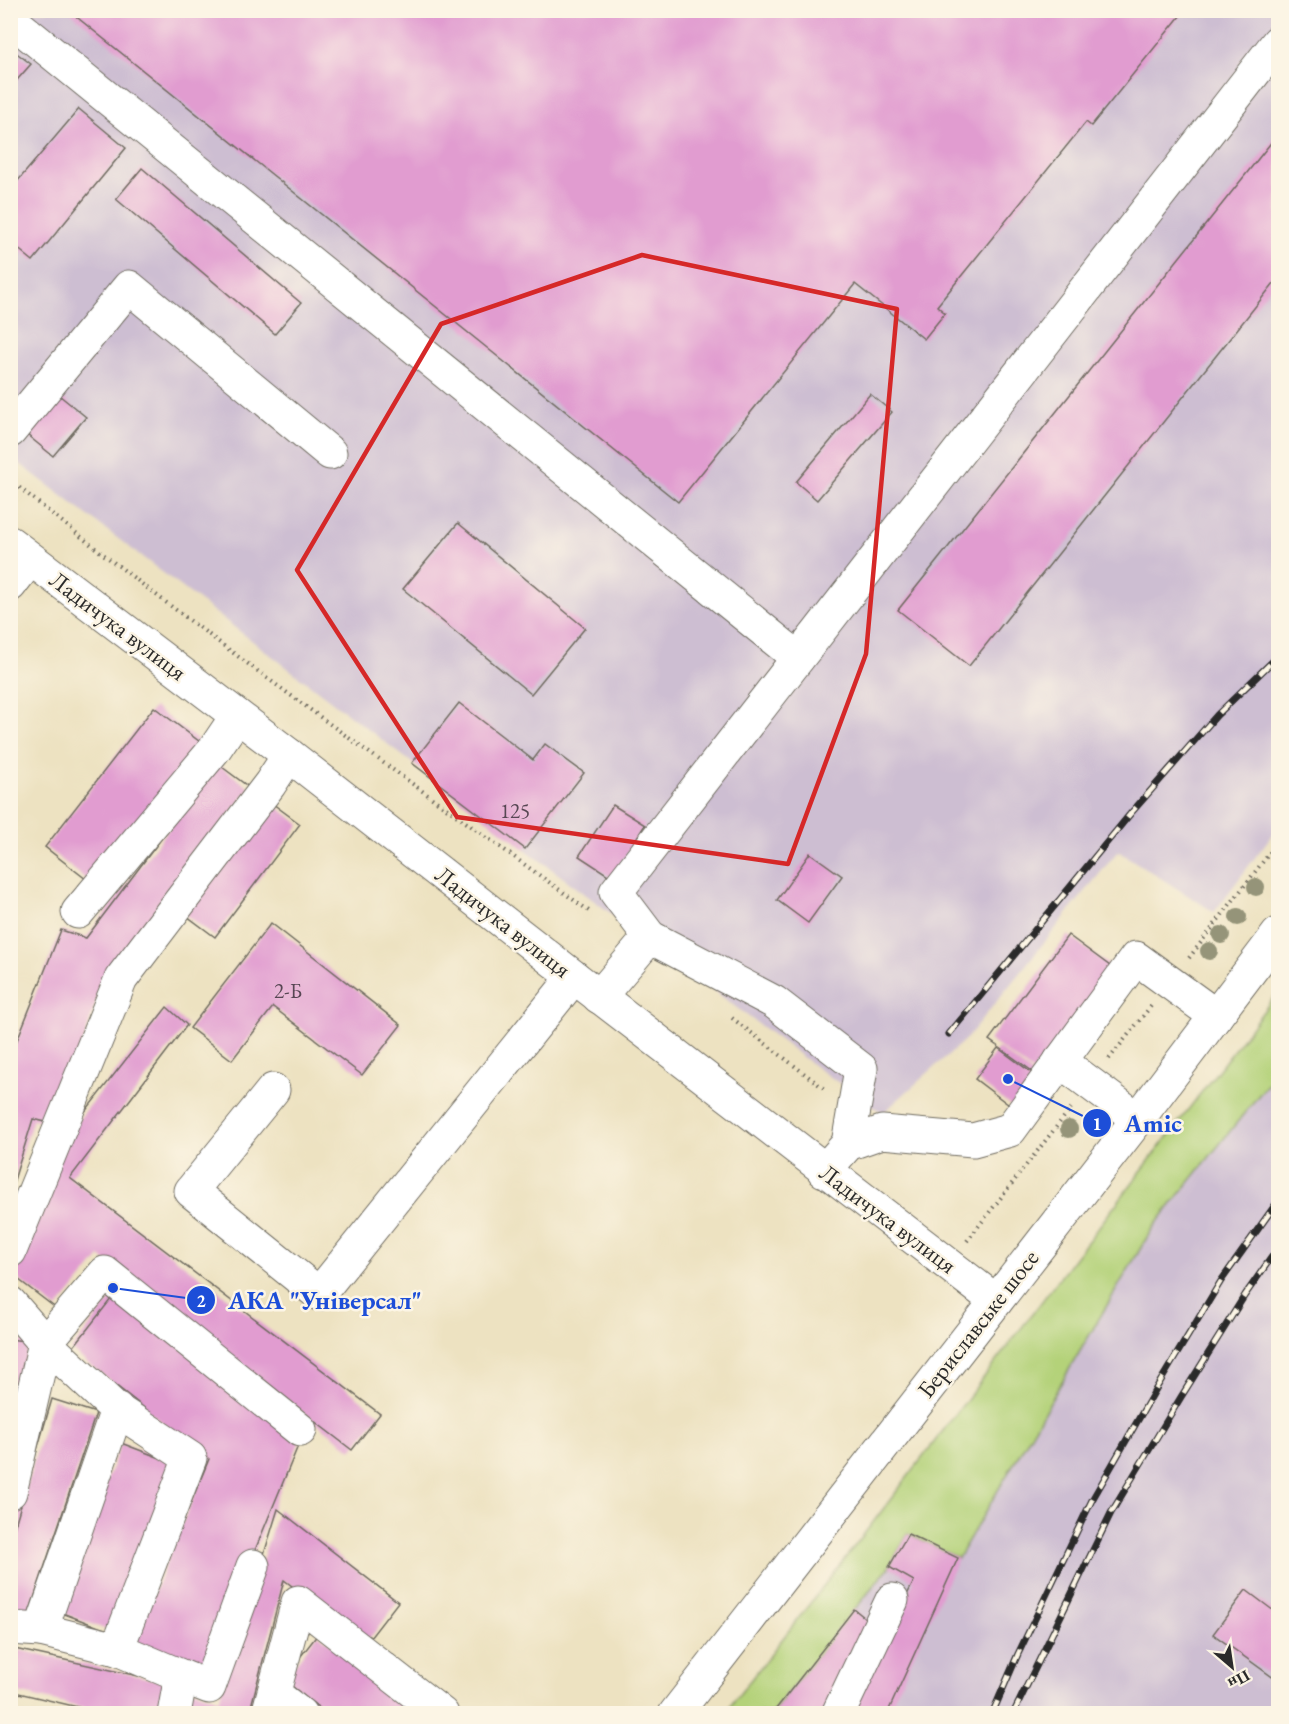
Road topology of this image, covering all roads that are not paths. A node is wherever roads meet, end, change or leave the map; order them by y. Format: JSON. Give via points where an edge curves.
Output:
{"nodes":[{"id":1,"x":10,"y":19,"type":"edge"},
{"id":2,"x":1278,"y":42,"type":"edge"},
{"id":3,"x":10,"y":431,"type":"edge"},
{"id":4,"x":330,"y":453,"type":"dead end"},
{"id":5,"x":20,"y":551,"type":"edge"},
{"id":6,"x":10,"y":585,"type":"edge"},
{"id":7,"x":798,"y":658,"type":"junction"},
{"id":8,"x":237,"y":716,"type":"junction"},
{"id":9,"x":289,"y":755,"type":"junction"},
{"id":10,"x":78,"y":912,"type":"dead end"},
{"id":11,"x":1278,"y":934,"type":"edge"},
{"id":12,"x":650,"y":937,"type":"junction"},
{"id":13,"x":574,"y":977,"type":"junction"},
{"id":14,"x":600,"y":997,"type":"junction"},
{"id":15,"x":1215,"y":1016,"type":"junction"},
{"id":16,"x":1060,"y":1062,"type":"junction"},
{"id":17,"x":273,"y":1090,"type":"dead end"},
{"id":18,"x":1138,"y":1119,"type":"junction"},
{"id":19,"x":848,"y":1144,"type":"junction"},
{"id":20,"x":824,"y":1170,"type":"junction"},
{"id":21,"x":10,"y":1251,"type":"edge"},
{"id":22,"x":996,"y":1301,"type":"junction"},
{"id":23,"x":12,"y":1307,"type":"edge"},
{"id":24,"x":45,"y":1343,"type":"junction"},
{"id":25,"x":117,"y":1410,"type":"junction"},
{"id":26,"x":300,"y":1430,"type":"dead end"},
{"id":27,"x":10,"y":1492,"type":"edge"},
{"id":28,"x":253,"y":1566,"type":"dead end"},
{"id":29,"x":892,"y":1600,"type":"dead end"},
{"id":30,"x":26,"y":1629,"type":"edge"},
{"id":31,"x":117,"y":1649,"type":"junction"},
{"id":32,"x":181,"y":1676,"type":"junction"},
{"id":33,"x":271,"y":1704,"type":"edge"},
{"id":34,"x":174,"y":1713,"type":"edge"},
{"id":35,"x":300,"y":1713,"type":"edge"},
{"id":36,"x":442,"y":1713,"type":"edge"},
{"id":37,"x":675,"y":1713,"type":"edge"},
{"id":38,"x":838,"y":1713,"type":"edge"}],
"edges":[{"from":1,"to":7,"type":"street"},
{"from":2,"to":7,"type":"street"},
{"from":3,"to":4,"type":"street","via":[[129,287]]},
{"from":5,"to":6,"type":"street"},
{"from":5,"to":8,"type":"street","name":"Ладичука вулиця"},
{"from":7,"to":12,"type":"street","via":[[616,892]]},
{"from":8,"to":9,"type":"street","name":"Ладичука вулиця"},
{"from":8,"to":10,"type":"street","via":[[214,750]]},
{"from":9,"to":13,"type":"street","name":"Ладичука вулиця"},
{"from":9,"to":21,"type":"street","via":[[121,979]]},
{"from":11,"to":15,"type":"street","name":"Бериславське шосе"},
{"from":12,"to":14,"type":"street"},
{"from":12,"to":19,"type":"street","via":[[774,1002],[861,1069]]},
{"from":13,"to":14,"type":"street","name":"Ладичука вулиця"},
{"from":13,"to":17,"type":"street","via":[[319,1294],[191,1191]]},
{"from":14,"to":20,"type":"street","name":"Ладичука вулиця"},
{"from":15,"to":16,"type":"street","via":[[1136,958]]},
{"from":15,"to":18,"type":"street","name":"Бериславське шосе"},
{"from":16,"to":18,"type":"street"},
{"from":16,"to":19,"type":"street","via":[[1010,1130],[973,1140],[882,1132]]},
{"from":18,"to":22,"type":"street","name":"Бериславське шосе"},
{"from":19,"to":20,"type":"street"},
{"from":20,"to":22,"type":"street","name":"Ладичука вулиця"},
{"from":22,"to":37,"type":"street","name":"Бериславське шосе"},
{"from":23,"to":24,"type":"street"},
{"from":24,"to":25,"type":"street"},
{"from":24,"to":26,"type":"street","via":[[105,1273]]},
{"from":24,"to":27,"type":"street"},
{"from":25,"to":30,"type":"street"},
{"from":25,"to":31,"type":"street","via":[[190,1458]]},
{"from":28,"to":32,"type":"street","via":[[209,1687]]},
{"from":29,"to":38,"type":"street"},
{"from":30,"to":31,"type":"street"},
{"from":31,"to":32,"type":"street"},
{"from":32,"to":34,"type":"street"},
{"from":33,"to":35,"type":"street"},
{"from":33,"to":36,"type":"street","via":[[298,1602]]}]}
